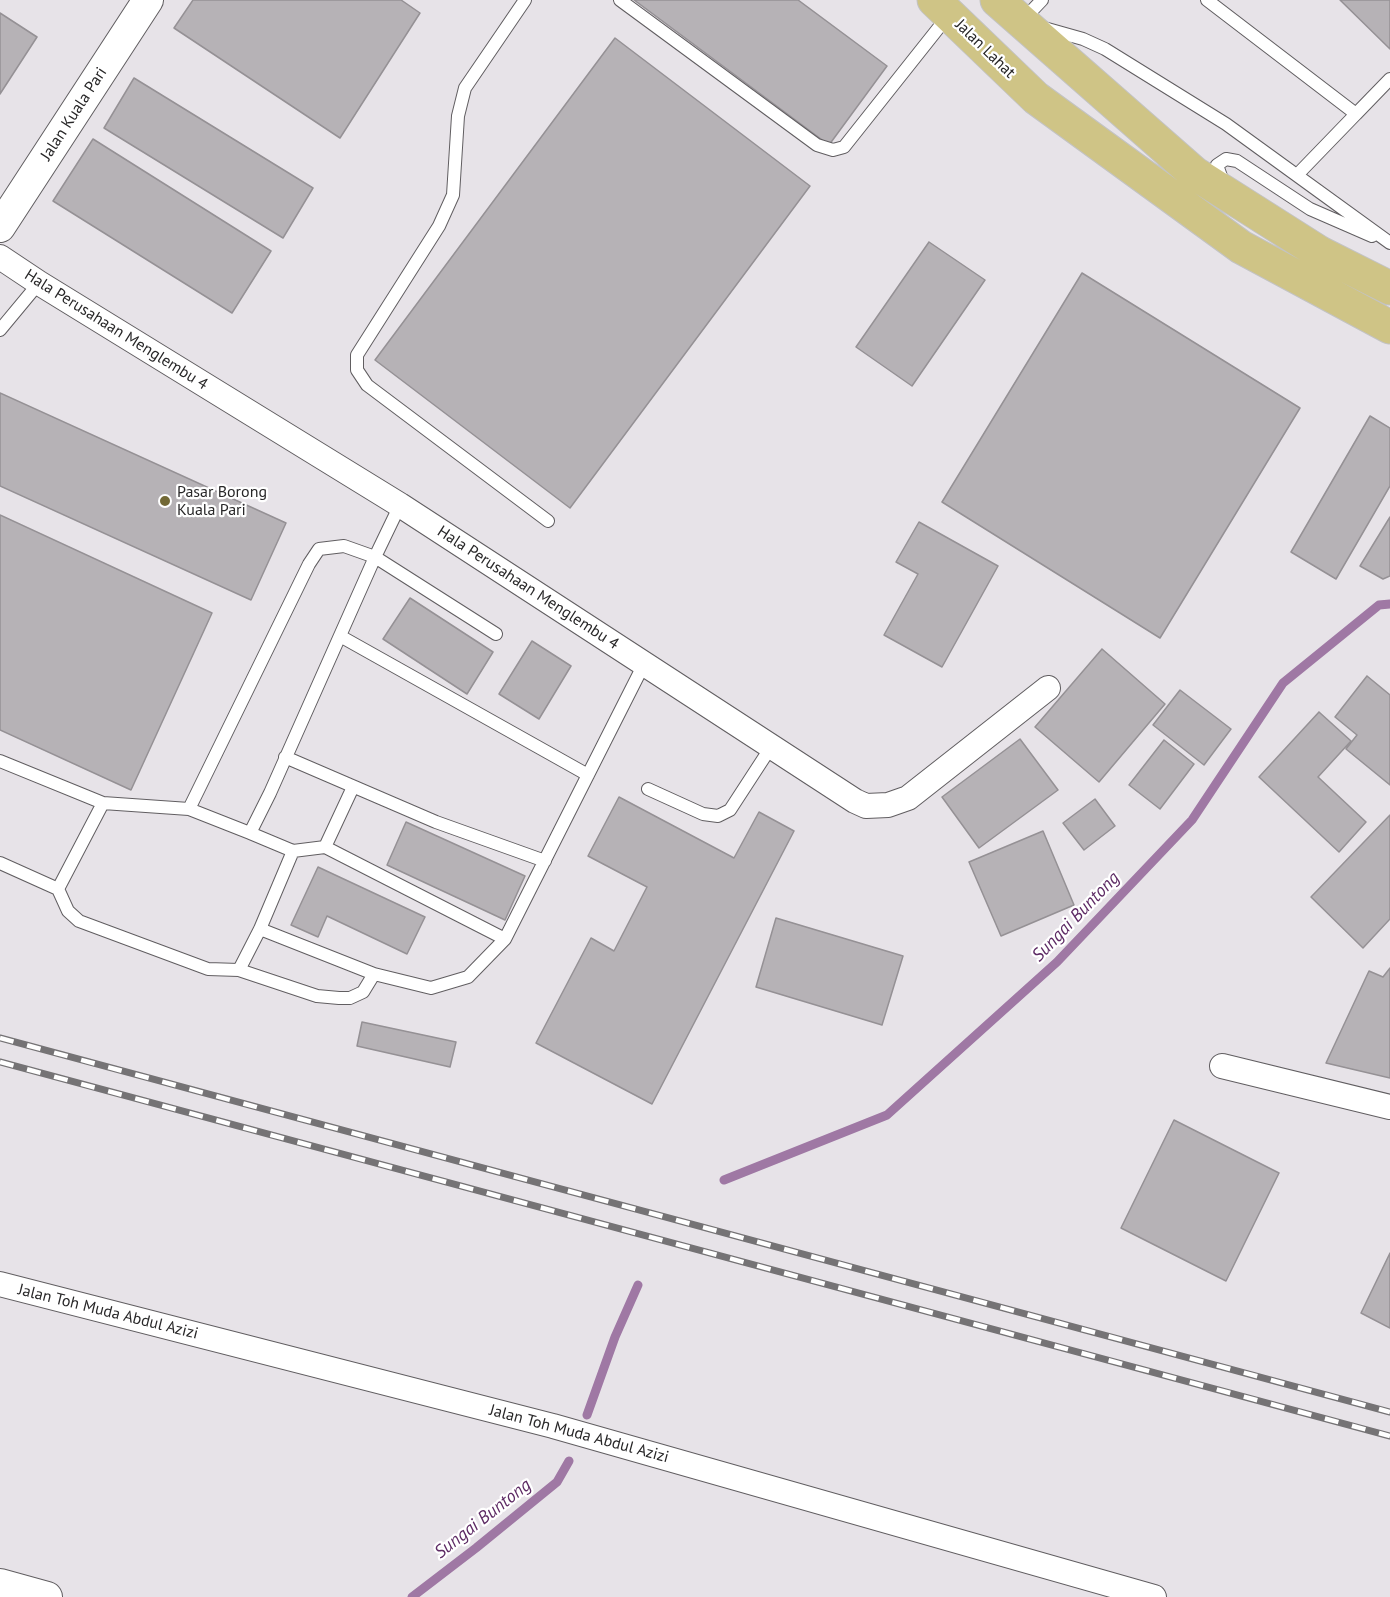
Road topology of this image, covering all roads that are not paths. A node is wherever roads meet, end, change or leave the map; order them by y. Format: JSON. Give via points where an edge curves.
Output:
{"nodes":[{"id":1,"x":123,"y":0,"type":"edge"},
{"id":2,"x":147,"y":0,"type":"edge"},
{"id":3,"x":525,"y":0,"type":"edge"},
{"id":4,"x":620,"y":0,"type":"edge"},
{"id":5,"x":1207,"y":0,"type":"edge"},
{"id":6,"x":942,"y":7,"type":"edge"},
{"id":7,"x":1020,"y":7,"type":"edge"},
{"id":8,"x":1390,"y":79,"type":"edge"},
{"id":9,"x":1356,"y":114,"type":"junction"},
{"id":10,"x":1297,"y":175,"type":"junction"},
{"id":11,"x":0,"y":196,"type":"edge"},
{"id":12,"x":1232,"y":196,"type":"junction"},
{"id":13,"x":0,"y":227,"type":"edge"},
{"id":14,"x":1390,"y":243,"type":"edge"},
{"id":15,"x":0,"y":257,"type":"edge"},
{"id":16,"x":39,"y":283,"type":"junction"},
{"id":17,"x":1390,"y":288,"type":"edge"},
{"id":18,"x":1390,"y":327,"type":"edge"},
{"id":19,"x":0,"y":330,"type":"edge"},
{"id":20,"x":400,"y":506,"type":"junction"},
{"id":21,"x":548,"y":520,"type":"dead end"},
{"id":22,"x":375,"y":556,"type":"junction"},
{"id":23,"x":496,"y":634,"type":"dead end"},
{"id":24,"x":340,"y":636,"type":"junction"},
{"id":25,"x":644,"y":664,"type":"junction"},
{"id":26,"x":1048,"y":688,"type":"dead end"},
{"id":27,"x":771,"y":747,"type":"junction"},
{"id":28,"x":285,"y":757,"type":"junction"},
{"id":29,"x":0,"y":761,"type":"edge"},
{"id":30,"x":588,"y":775,"type":"junction"},
{"id":31,"x":352,"y":787,"type":"junction"},
{"id":32,"x":648,"y":789,"type":"dead end"},
{"id":33,"x":103,"y":803,"type":"junction"},
{"id":34,"x":189,"y":809,"type":"junction"},
{"id":35,"x":250,"y":833,"type":"junction"},
{"id":36,"x":325,"y":847,"type":"junction"},
{"id":37,"x":293,"y":851,"type":"junction"},
{"id":38,"x":545,"y":861,"type":"junction"},
{"id":39,"x":0,"y":863,"type":"edge"},
{"id":40,"x":58,"y":889,"type":"junction"},
{"id":41,"x":260,"y":929,"type":"junction"},
{"id":42,"x":505,"y":939,"type":"junction"},
{"id":43,"x":239,"y":970,"type":"junction"},
{"id":44,"x":374,"y":974,"type":"junction"},
{"id":45,"x":1222,"y":1066,"type":"dead end"},
{"id":46,"x":1390,"y":1107,"type":"edge"},
{"id":47,"x":0,"y":1284,"type":"edge"},
{"id":48,"x":0,"y":1584,"type":"edge"},
{"id":49,"x":1129,"y":1594,"type":"edge"},
{"id":50,"x":0,"y":1595,"type":"edge"},
{"id":51,"x":26,"y":1597,"type":"edge"},
{"id":52,"x":47,"y":1597,"type":"edge"},
{"id":53,"x":1154,"y":1597,"type":"edge"}],
"edges":[{"from":1,"to":11,"type":"street","name":"Jalan Kuala Pari"},
{"from":2,"to":13,"type":"street","name":"Jalan Kuala Pari"},
{"from":3,"to":21,"type":"lane","via":[[465,88],[458,116],[453,195],[439,226],[357,355],[357,370],[368,385]]},
{"from":4,"to":6,"type":"lane","via":[[817,145],[832,150],[844,147]]},
{"from":5,"to":9,"type":"lane"},
{"from":6,"to":18,"type":"main road","name":"Jalan Lahat","via":[[1036,98],[1241,247]]},
{"from":7,"to":10,"type":"lane","via":[[1105,48],[1226,124]]},
{"from":7,"to":12,"type":"main road","via":[[1194,173]]},
{"from":8,"to":9,"type":"lane"},
{"from":9,"to":10,"type":"lane"},
{"from":10,"to":14,"type":"lane"},
{"from":12,"to":14,"type":"lane","via":[[1217,165],[1226,159],[1237,161],[1311,209]]},
{"from":12,"to":17,"type":"main road","via":[[1320,253]]},
{"from":15,"to":16,"type":"street","name":"Hala Perusahaan Menglembu 4"},
{"from":16,"to":19,"type":"lane"},
{"from":16,"to":20,"type":"street","name":"Hala Perusahaan Menglembu 4"},
{"from":20,"to":22,"type":"lane"},
{"from":20,"to":25,"type":"street","name":"Hala Perusahaan Menglembu 4"},
{"from":22,"to":23,"type":"lane"},
{"from":22,"to":24,"type":"lane"},
{"from":22,"to":34,"type":"lane","via":[[344,546],[319,549]]},
{"from":24,"to":28,"type":"lane"},
{"from":24,"to":30,"type":"lane"},
{"from":25,"to":27,"type":"street","name":"Hala Perusahaan Menglembu 4"},
{"from":25,"to":30,"type":"lane"},
{"from":26,"to":27,"type":"street","name":"Hala Perusahaan Menglembu 4","via":[[908,798],[888,805],[866,806],[855,801]]},
{"from":27,"to":32,"type":"lane","via":[[730,810],[718,816],[704,814]]},
{"from":28,"to":31,"type":"lane"},
{"from":28,"to":35,"type":"lane"},
{"from":29,"to":33,"type":"lane"},
{"from":30,"to":38,"type":"lane"},
{"from":31,"to":36,"type":"lane"},
{"from":31,"to":38,"type":"lane"},
{"from":33,"to":34,"type":"lane"},
{"from":33,"to":40,"type":"lane"},
{"from":34,"to":35,"type":"lane"},
{"from":35,"to":37,"type":"lane"},
{"from":36,"to":37,"type":"lane"},
{"from":36,"to":42,"type":"lane"},
{"from":37,"to":41,"type":"lane"},
{"from":38,"to":42,"type":"lane"},
{"from":39,"to":40,"type":"lane"},
{"from":40,"to":43,"type":"lane","via":[[68,911],[79,921],[208,969]]},
{"from":41,"to":43,"type":"lane"},
{"from":41,"to":44,"type":"lane"},
{"from":42,"to":44,"type":"lane","via":[[468,977],[431,988]]},
{"from":43,"to":44,"type":"lane","via":[[317,996],[339,998],[363,992]]},
{"from":45,"to":46,"type":"street"},
{"from":47,"to":49,"type":"street","name":"Jalan Toh Muda Abdul Azizi","via":[[553,1426]]},
{"from":48,"to":52,"type":"street"},
{"from":49,"to":53,"type":"street","name":"Jalan Toh Muda Abdul Azizi"},
{"from":50,"to":51,"type":"street"}]}
